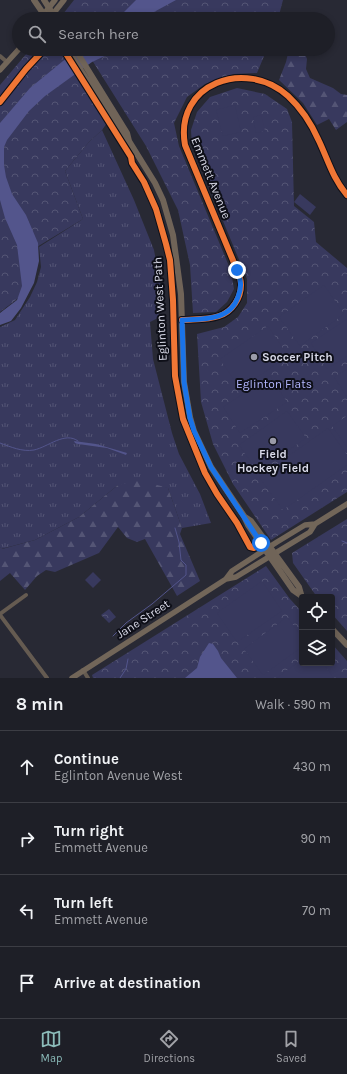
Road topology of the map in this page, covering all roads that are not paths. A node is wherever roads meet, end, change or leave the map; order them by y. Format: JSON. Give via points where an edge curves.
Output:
{"nodes":[{"id":1,"x":34,"y":0,"type":"edge"},
{"id":2,"x":44,"y":0,"type":"edge"},
{"id":3,"x":55,"y":0,"type":"edge"},
{"id":4,"x":64,"y":0,"type":"edge"},
{"id":5,"x":49,"y":8,"type":"junction"},
{"id":6,"x":44,"y":12,"type":"edge"},
{"id":7,"x":49,"y":12,"type":"edge"},
{"id":8,"x":53,"y":12,"type":"edge"},
{"id":9,"x":0,"y":56,"type":"edge"},
{"id":10,"x":13,"y":56,"type":"edge"},
{"id":11,"x":72,"y":56,"type":"edge"},
{"id":12,"x":79,"y":56,"type":"edge"},
{"id":13,"x":7,"y":62,"type":"junction"},
{"id":14,"x":0,"y":70,"type":"edge"},
{"id":15,"x":126,"y":135,"type":"junction"},
{"id":16,"x":347,"y":195,"type":"edge"},
{"id":17,"x":182,"y":320,"type":"junction"},
{"id":18,"x":347,"y":504,"type":"edge"},
{"id":19,"x":315,"y":524,"type":"junction"},
{"id":20,"x":268,"y":549,"type":"junction"},
{"id":21,"x":272,"y":555,"type":"junction"},
{"id":22,"x":226,"y":579,"type":"junction"},
{"id":23,"x":299,"y":594,"type":"edge"},
{"id":24,"x":26,"y":595,"type":"dead end"},
{"id":25,"x":0,"y":614,"type":"edge"},
{"id":26,"x":333,"y":630,"type":"edge"},
{"id":27,"x":347,"y":645,"type":"edge"},
{"id":28,"x":81,"y":674,"type":"edge"},
{"id":29,"x":47,"y":678,"type":"edge"},
{"id":30,"x":72,"y":678,"type":"edge"},
{"id":31,"x":88,"y":678,"type":"edge"}],
"edges":[{"from":1,"to":6,"type":"main road"},
{"from":2,"to":5,"type":"main road"},
{"from":3,"to":5,"type":"main road"},
{"from":4,"to":8,"type":"main road"},
{"from":5,"to":7,"type":"main road"},
{"from":9,"to":13,"type":"street"},
{"from":10,"to":13,"type":"main road"},
{"from":11,"to":15,"type":"main road"},
{"from":12,"to":15,"type":"main road"},
{"from":13,"to":14,"type":"main road"},
{"from":15,"to":17,"type":"main road","via":[[155,183],[169,217],[178,266]]},
{"from":16,"to":17,"type":"street","name":"Emmett Avenue","via":[[333,175],[314,130],[292,100],[279,89],[259,80],[240,78],[221,82],[203,90],[192,102],[184,118],[184,145],[237,270],[241,290],[235,305],[227,313],[209,318]]},
{"from":17,"to":20,"type":"main road","via":[[184,382],[194,431],[211,467],[248,525]]},
{"from":18,"to":19,"type":"main road","name":"Jane Street"},
{"from":19,"to":20,"type":"main road","name":"Jane Street","via":[[305,525]]},
{"from":19,"to":21,"type":"main road","name":"Jane Street","via":[[310,532]]},
{"from":20,"to":21,"type":"main road"},
{"from":20,"to":22,"type":"main road","name":"Jane Street","via":[[232,571]]},
{"from":21,"to":22,"type":"main road","name":"Jane Street","via":[[236,577]]},
{"from":21,"to":23,"type":"main road","via":[[293,590]]},
{"from":22,"to":28,"type":"main road","name":"Jane Street"},
{"from":24,"to":25,"type":"street"},
{"from":25,"to":29,"type":"street"},
{"from":26,"to":27,"type":"main road"},
{"from":28,"to":30,"type":"main road","name":"Jane Street"},
{"from":28,"to":31,"type":"street"}]}
